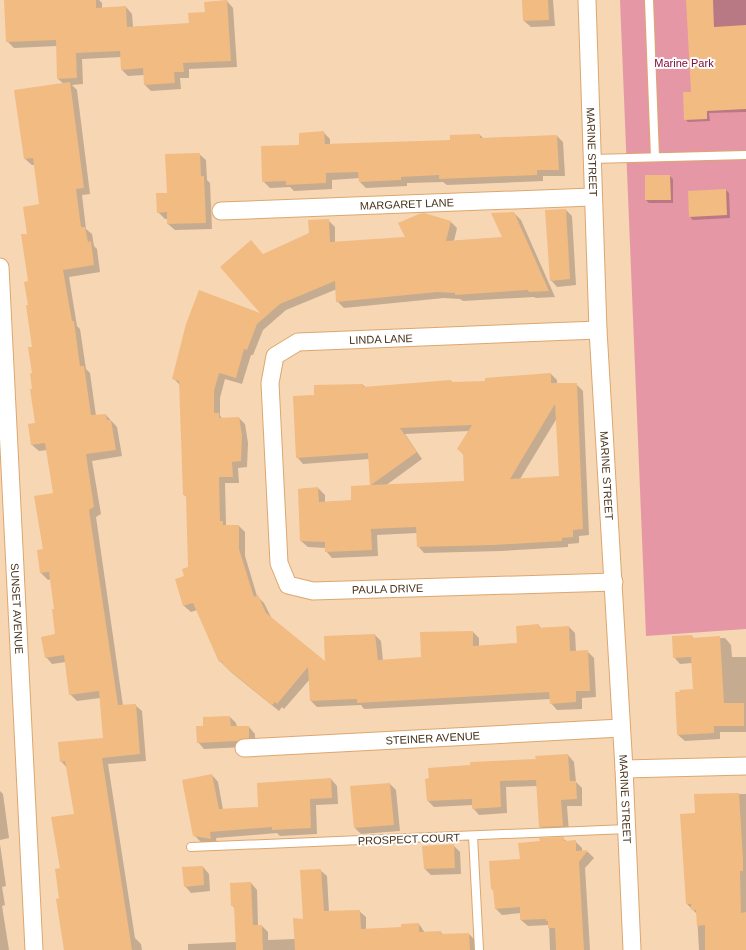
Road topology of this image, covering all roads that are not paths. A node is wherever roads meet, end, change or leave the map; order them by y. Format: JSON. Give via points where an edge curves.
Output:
{"nodes":[{"id":1,"x":587,"y":0,"type":"edge"},
{"id":2,"x":649,"y":0,"type":"edge"},
{"id":3,"x":746,"y":155,"type":"edge"},
{"id":4,"x":655,"y":157,"type":"junction"},
{"id":5,"x":592,"y":159,"type":"junction"},
{"id":6,"x":592,"y":197,"type":"junction"},
{"id":7,"x":221,"y":211,"type":"dead end"},
{"id":8,"x":0,"y":267,"type":"edge"},
{"id":9,"x":598,"y":330,"type":"junction"},
{"id":10,"x":274,"y":462,"type":"joint"},
{"id":11,"x":614,"y":582,"type":"junction"},
{"id":12,"x":621,"y":728,"type":"junction"},
{"id":13,"x":244,"y":748,"type":"dead end"},
{"id":14,"x":746,"y":766,"type":"edge"},
{"id":15,"x":624,"y":769,"type":"junction"},
{"id":16,"x":627,"y":829,"type":"junction"},
{"id":17,"x":473,"y":836,"type":"junction"},
{"id":18,"x":191,"y":847,"type":"dead end"},
{"id":19,"x":34,"y":950,"type":"edge"},
{"id":20,"x":479,"y":950,"type":"edge"},
{"id":21,"x":632,"y":950,"type":"edge"}],
"edges":[{"from":1,"to":5,"type":"street","name":"MARINE STREET"},
{"from":2,"to":4,"type":"lane"},
{"from":3,"to":4,"type":"lane"},
{"from":4,"to":5,"type":"lane"},
{"from":5,"to":6,"type":"street","name":"MARINE STREET"},
{"from":6,"to":7,"type":"street","name":"MARGARET LANE"},
{"from":6,"to":9,"type":"street","name":"MARINE STREET"},
{"from":8,"to":19,"type":"street","name":"SUNSET AVENUE"},
{"from":9,"to":10,"type":"street","name":"LINDA LANE","via":[[298,342],[275,356],[270,383]]},
{"from":9,"to":11,"type":"street","name":"MARINE STREET"},
{"from":10,"to":11,"type":"street","name":"PAULA DRIVE","via":[[279,562],[288,585],[313,591]]},
{"from":11,"to":12,"type":"street","name":"MARINE STREET"},
{"from":12,"to":13,"type":"street","name":"STEINER AVENUE"},
{"from":12,"to":15,"type":"street","name":"MARINE STREET"},
{"from":14,"to":15,"type":"street"},
{"from":15,"to":16,"type":"street","name":"MARINE STREET"},
{"from":16,"to":17,"type":"lane","name":"PROSPECT COURT"},
{"from":16,"to":21,"type":"street","name":"MARINE STREET"},
{"from":17,"to":18,"type":"lane","name":"PROSPECT COURT"},
{"from":17,"to":20,"type":"lane"}]}
